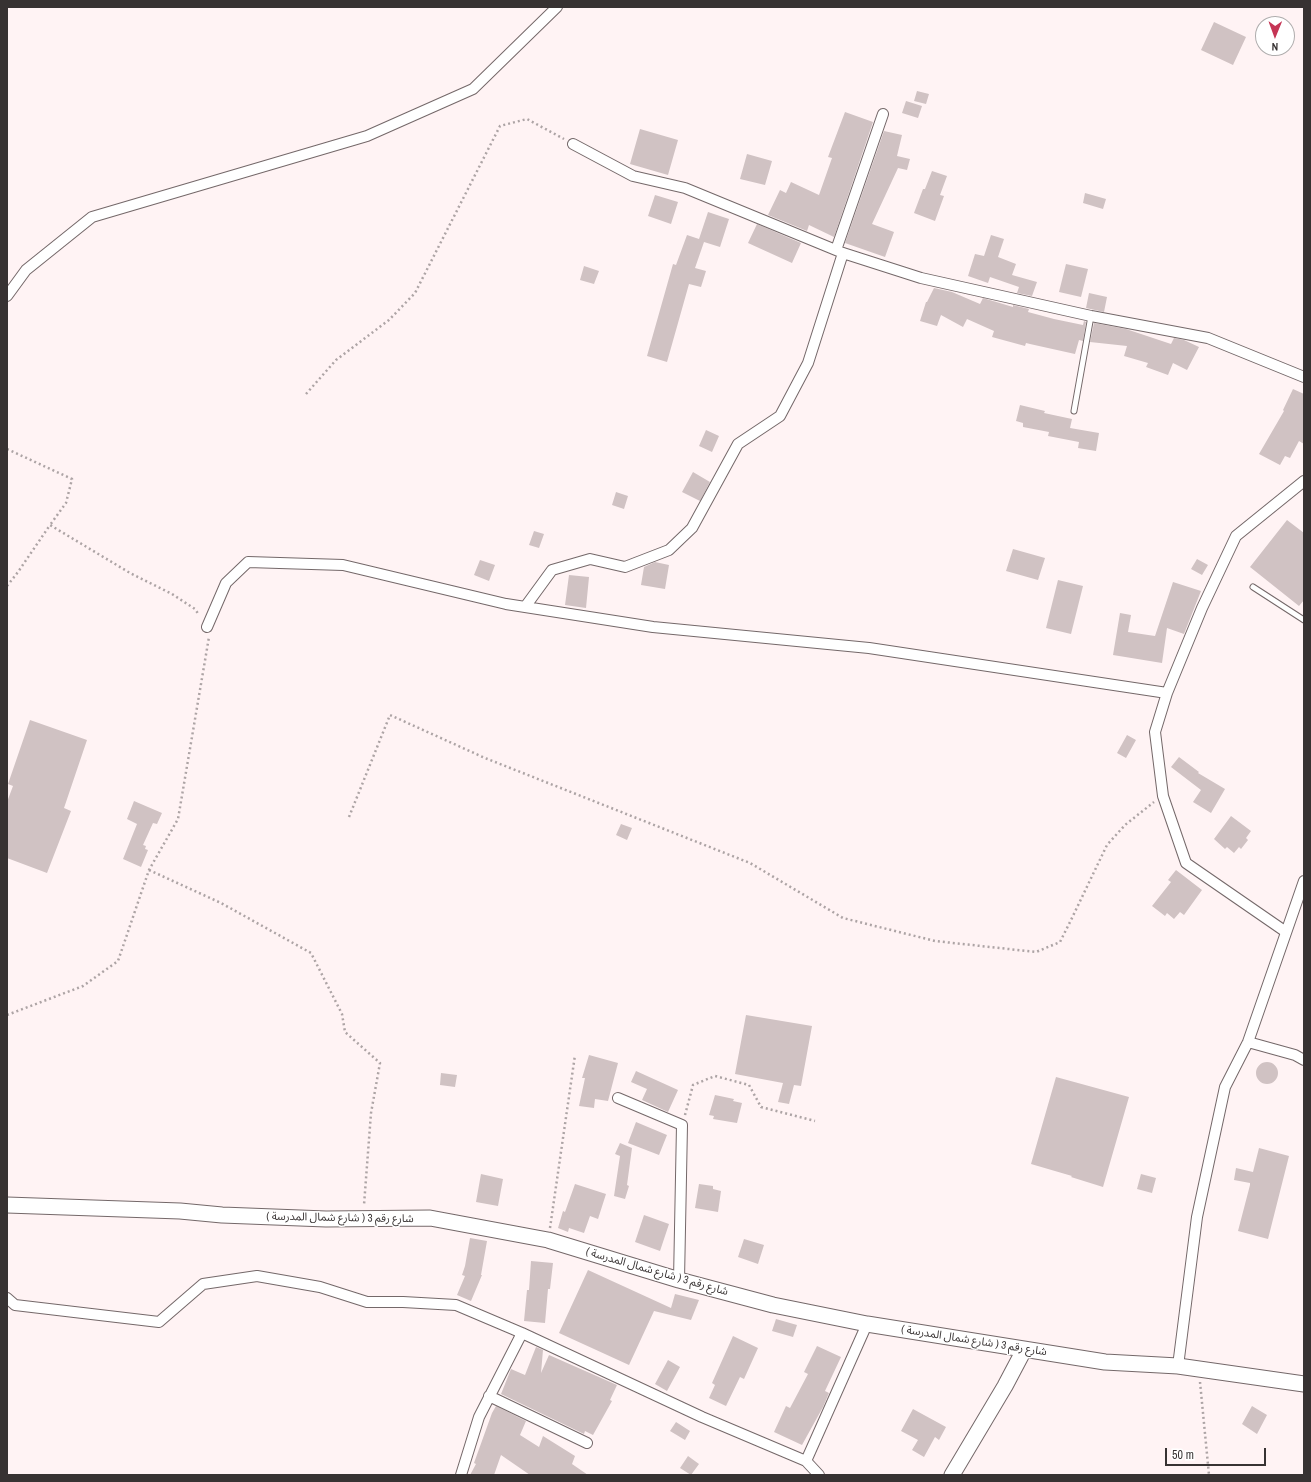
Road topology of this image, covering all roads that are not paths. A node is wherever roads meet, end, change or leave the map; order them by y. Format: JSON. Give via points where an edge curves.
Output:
{"nodes":[{"id":1,"x":557,"y":7,"type":"edge"},
{"id":2,"x":883,"y":114,"type":"dead end"},
{"id":3,"x":573,"y":144,"type":"road end"},
{"id":4,"x":839,"y":251,"type":"junction"},
{"id":5,"x":7,"y":296,"type":"edge"},
{"id":6,"x":1091,"y":316,"type":"junction"},
{"id":7,"x":1304,"y":377,"type":"edge"},
{"id":8,"x":1074,"y":411,"type":"dead end"},
{"id":9,"x":1304,"y":481,"type":"edge"},
{"id":10,"x":1253,"y":587,"type":"dead end"},
{"id":11,"x":526,"y":607,"type":"junction"},
{"id":12,"x":1304,"y":620,"type":"edge"},
{"id":13,"x":207,"y":627,"type":"road end"},
{"id":14,"x":1168,"y":693,"type":"junction"},
{"id":15,"x":1304,"y":881,"type":"edge"},
{"id":16,"x":1286,"y":932,"type":"junction"},
{"id":17,"x":1248,"y":1042,"type":"junction"},
{"id":18,"x":1304,"y":1060,"type":"edge"},
{"id":19,"x":618,"y":1098,"type":"dead end"},
{"id":20,"x":7,"y":1205,"type":"edge"},
{"id":21,"x":680,"y":1280,"type":"junction"},
{"id":22,"x":7,"y":1298,"type":"edge"},
{"id":23,"x":868,"y":1324,"type":"junction"},
{"id":24,"x":522,"y":1333,"type":"junction"},
{"id":25,"x":1024,"y":1350,"type":"junction"},
{"id":26,"x":1178,"y":1366,"type":"junction"},
{"id":27,"x":1304,"y":1384,"type":"edge"},
{"id":28,"x":489,"y":1396,"type":"junction"},
{"id":29,"x":587,"y":1444,"type":"dead end"},
{"id":30,"x":806,"y":1461,"type":"junction"},
{"id":31,"x":461,"y":1475,"type":"edge"},
{"id":32,"x":819,"y":1475,"type":"edge"},
{"id":33,"x":952,"y":1475,"type":"edge"}],
"edges":[{"from":1,"to":5,"type":"street","via":[[474,89],[367,136],[92,217],[26,270]]},
{"from":2,"to":4,"type":"street"},
{"from":3,"to":4,"type":"street","via":[[633,176],[685,188]]},
{"from":4,"to":6,"type":"street","via":[[921,278]]},
{"from":4,"to":11,"type":"street","via":[[808,363],[780,416],[738,444],[692,528],[669,550],[625,567],[590,559],[552,570]]},
{"from":6,"to":7,"type":"street","via":[[1208,338]]},
{"from":6,"to":8,"type":"lane"},
{"from":9,"to":14,"type":"street","via":[[1236,536],[1202,608]]},
{"from":10,"to":12,"type":"lane"},
{"from":11,"to":13,"type":"street","via":[[343,565],[248,562],[226,583]]},
{"from":11,"to":14,"type":"street","via":[[653,627],[869,648]]},
{"from":14,"to":16,"type":"street","via":[[1155,732],[1163,796],[1186,863]]},
{"from":15,"to":16,"type":"street"},
{"from":16,"to":17,"type":"street"},
{"from":17,"to":18,"type":"street"},
{"from":17,"to":26,"type":"street","via":[[1225,1087],[1197,1217]]},
{"from":19,"to":21,"type":"street","via":[[682,1125]]},
{"from":20,"to":21,"type":"street","name":"شارع رقم 3 ( شارع شمال المدرسة )","via":[[362,1220],[430,1218],[548,1240]]},
{"from":21,"to":23,"type":"street","name":"شارع رقم 3 ( شارع شمال المدرسة )","via":[[773,1305]]},
{"from":22,"to":24,"type":"street","via":[[15,1305],[159,1322],[203,1284],[257,1276],[320,1287],[367,1302],[456,1305]]},
{"from":23,"to":25,"type":"street","name":"شارع رقم 3 ( شارع شمال المدرسة )"},
{"from":23,"to":30,"type":"street"},
{"from":24,"to":28,"type":"street"},
{"from":24,"to":30,"type":"street","via":[[702,1418]]},
{"from":25,"to":26,"type":"street","name":"شارع رقم 3 ( شارع شمال المدرسة )","via":[[1105,1362]]},
{"from":25,"to":33,"type":"street"},
{"from":26,"to":27,"type":"street","name":"شارع رقم 3 ( شارع شمال المدرسة )"},
{"from":28,"to":29,"type":"street"},
{"from":28,"to":31,"type":"street","via":[[479,1417]]},
{"from":30,"to":32,"type":"street"}]}
